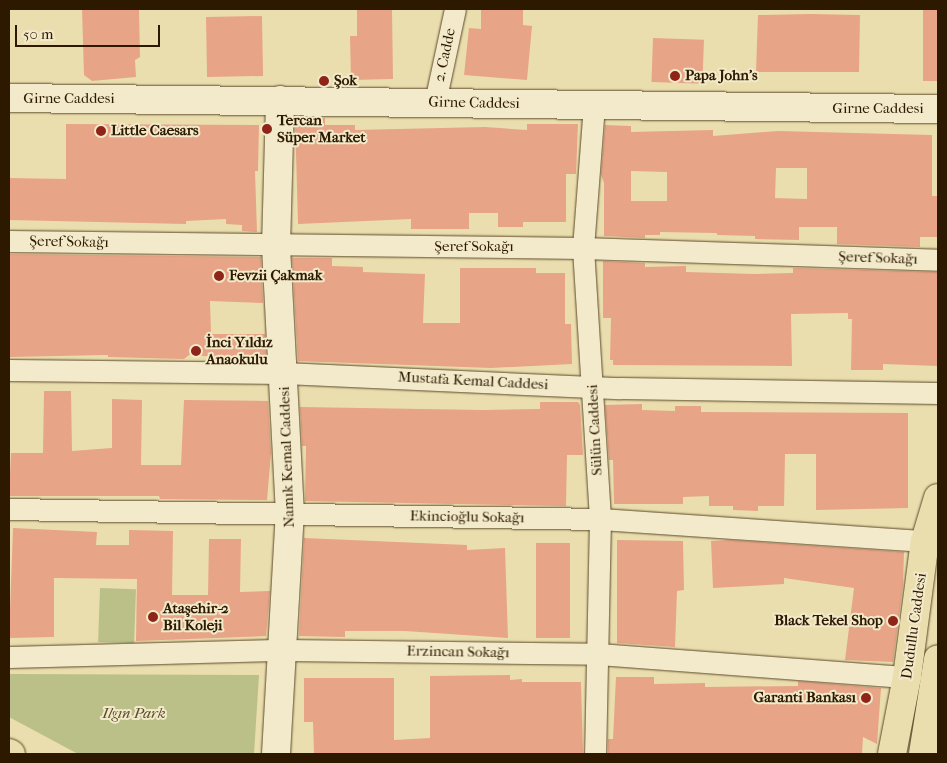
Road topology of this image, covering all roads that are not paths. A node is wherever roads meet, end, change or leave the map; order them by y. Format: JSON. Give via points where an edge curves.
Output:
{"nodes":[{"id":1,"x":455,"y":9,"type":"edge"},
{"id":2,"x":9,"y":98,"type":"edge"},
{"id":3,"x":280,"y":100,"type":"junction"},
{"id":4,"x":435,"y":102,"type":"junction"},
{"id":5,"x":594,"y":105,"type":"junction"},
{"id":6,"x":938,"y":109,"type":"edge"},
{"id":7,"x":9,"y":241,"type":"edge"},
{"id":8,"x":276,"y":246,"type":"junction"},
{"id":9,"x":584,"y":248,"type":"junction"},
{"id":10,"x":938,"y":260,"type":"edge"},
{"id":11,"x":9,"y":370,"type":"edge"},
{"id":12,"x":284,"y":373,"type":"junction"},
{"id":13,"x":592,"y":386,"type":"junction"},
{"id":14,"x":938,"y":394,"type":"edge"},
{"id":15,"x":938,"y":498,"type":"edge"},
{"id":16,"x":9,"y":509,"type":"edge"},
{"id":17,"x":290,"y":514,"type":"junction"},
{"id":18,"x":600,"y":519,"type":"junction"},
{"id":19,"x":925,"y":541,"type":"junction"},
{"id":20,"x":285,"y":650,"type":"junction"},
{"id":21,"x":599,"y":654,"type":"junction"},
{"id":22,"x":9,"y":657,"type":"edge"},
{"id":23,"x":938,"y":660,"type":"edge"},
{"id":24,"x":907,"y":677,"type":"junction"},
{"id":25,"x":276,"y":754,"type":"edge"},
{"id":26,"x":596,"y":754,"type":"edge"},
{"id":27,"x":892,"y":754,"type":"edge"},
{"id":28,"x":923,"y":754,"type":"edge"}],
"edges":[{"from":1,"to":4,"type":"street","name":"2. Cadde"},
{"from":2,"to":3,"type":"street","name":"Girne Caddesi"},
{"from":3,"to":4,"type":"street","name":"Girne Caddesi"},
{"from":3,"to":8,"type":"street","name":"Namık Kemal Caddesi"},
{"from":4,"to":5,"type":"street","name":"Girne Caddesi"},
{"from":5,"to":6,"type":"street","name":"Girne Caddesi"},
{"from":5,"to":9,"type":"street","name":"Sülün Caddesi"},
{"from":7,"to":8,"type":"street","name":"Şeref Sokağı"},
{"from":8,"to":9,"type":"street","name":"Şeref Sokağı"},
{"from":8,"to":12,"type":"street","name":"Namık Kemal Caddesi"},
{"from":9,"to":10,"type":"street","name":"Şeref Sokağı"},
{"from":9,"to":13,"type":"street","name":"Sülün Caddesi"},
{"from":11,"to":12,"type":"street","name":"Mustafa Kemal Caddesi"},
{"from":12,"to":13,"type":"street","name":"Mustafa Kemal Caddesi"},
{"from":12,"to":17,"type":"street","name":"Namık Kemal Caddesi"},
{"from":13,"to":14,"type":"street","name":"Mustafa Kemal Caddesi"},
{"from":13,"to":18,"type":"street","name":"Sülün Caddesi"},
{"from":15,"to":19,"type":"main road","name":"Dudullu Caddesi"},
{"from":16,"to":17,"type":"street","name":"Ekincioğlu Sokağı"},
{"from":17,"to":18,"type":"street","name":"Ekincioğlu Sokağı"},
{"from":17,"to":20,"type":"street","name":"Namık Kemal Caddesi"},
{"from":18,"to":19,"type":"street","name":"Ekincioğlu Sokağı"},
{"from":18,"to":21,"type":"street","name":"Sülün Caddesi"},
{"from":19,"to":24,"type":"main road","name":"Dudullu Caddesi"},
{"from":20,"to":21,"type":"street","name":"Erzincan Sokağı"},
{"from":20,"to":22,"type":"street","name":"Erzincan Sokağı"},
{"from":20,"to":25,"type":"street","name":"Namık Kemal Caddesi"},
{"from":21,"to":24,"type":"street","name":"Erzincan Sokağı"},
{"from":21,"to":26,"type":"street","name":"Sülün Caddesi"},
{"from":23,"to":28,"type":"main road","name":"Dudullu Caddesi"},
{"from":24,"to":27,"type":"main road","name":"Dudullu Caddesi"}]}
